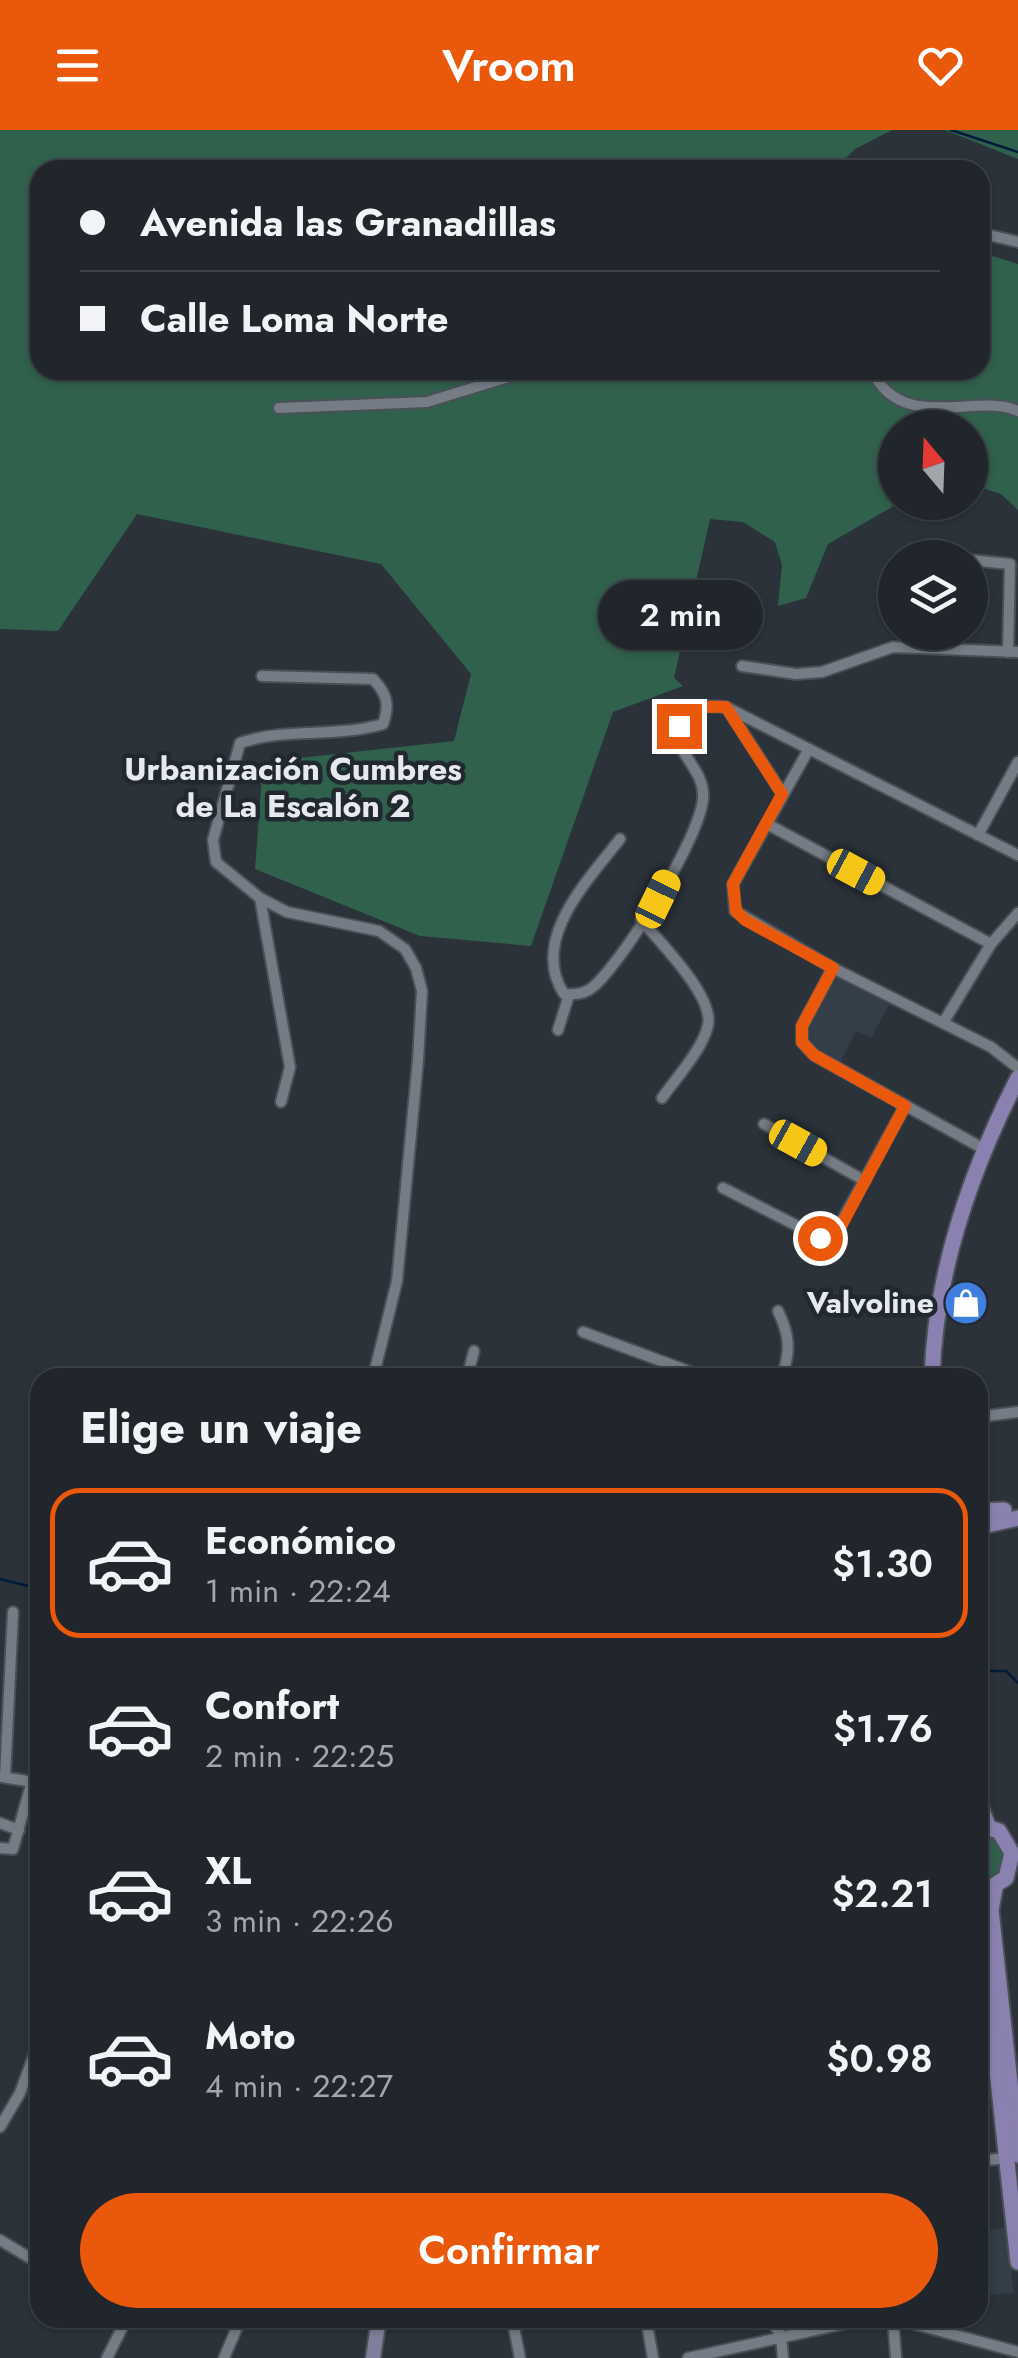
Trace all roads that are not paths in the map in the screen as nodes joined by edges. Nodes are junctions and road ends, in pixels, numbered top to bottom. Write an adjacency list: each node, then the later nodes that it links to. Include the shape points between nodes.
1 (990, 236): 2 (street)
2 (1018, 242)
3 (498, 380): 5 (street, via 427,402)
4 (880, 380): 6 (street, via 890,394 918,404)
5 (279, 408)
6 (1018, 411)
7 (988, 562): 8 (street, via 1010,564)
8 (1013, 652): 9 (street, via 893,647 822,672)
9 (742, 666)
10 (262, 676): 19 (street, via 373,679 389,709 383,724 360,731 258,736 240,744 213,840 216,862)
11 (726, 707): 12 (street); 14 (street); 21 (street, via 706,706 683,716 679,745 696,768 703,798 658,899)
12 (810, 749): 14 (street); 16 (street)
13 (1018, 762): 16 (street)
14 (782, 794): 15 (street)
15 (767, 824): 22 (street); 23 (street, via 733,884 736,911)
16 (978, 835): 18 (street)
17 (620, 839): 24 (street, via 560,924 553,967 556,982)
18 (1018, 855)
19 (260, 898): 30 (street, via 290,1067); 40 (street, via 287,912 379,931 405,948 422,991 397,1281)
20 (1018, 913): 22 (street)
21 (641, 920): 24 (street, via 591,989); 29 (street, via 708,1011 704,1034)
22 (991, 944): 25 (street)
23 (833, 968): 25 (street); 32 (street, via 802,1026 802,1042)
24 (569, 994): 26 (street)
25 (943, 1023): 27 (street)
26 (558, 1030)
27 (1018, 1068)
28 (1018, 1078): 34 (main road)
29 (662, 1098)
30 (280, 1102)
31 (1018, 1102): 45 (main road, via 992,1153 966,1232)
32 (905, 1106): 34 (street); 35 (street)
33 (764, 1124): 35 (street)
34 (984, 1148): 44 (main road, via 955,1236)
35 (865, 1180): 36 (street, via 832,1239)
36 (723, 1188)
37 (778, 1311): 43 (street, via 788,1340)
38 (583, 1332): 42 (street)
39 (474, 1350): 41 (street)
40 (375, 1368)
41 (470, 1368)
42 (680, 1368)
43 (785, 1368)
44 (934, 1368)
45 (944, 1368)
46 (1018, 1412): 47 (street)
47 (988, 1416)
48 (1018, 1509): 49 (main road)
49 (988, 1511)
50 (1018, 1518): 51 (main road)
51 (988, 1525)
52 (13, 1612): 53 (street)
53 (3, 1777): 54 (street)
54 (30, 1781)
55 (30, 1798): 57 (street)
56 (0, 1823): 57 (street)
57 (18, 1830): 59 (street, via 11,1851)
58 (988, 1830): 60 (main road)
59 (0, 1848)
60 (1014, 1850): 61 (main road)
61 (1005, 1882): 63 (main road, via 991,1910)
62 (988, 1959): 63 (main road)
63 (997, 2016): 66 (main road)
64 (30, 2066): 65 (street)
65 (0, 2127)
66 (1012, 2157): 69 (main road)
67 (0, 2240): 68 (street)
68 (30, 2258)
69 (1018, 2262)
70 (122, 2328): 81 (street)
71 (237, 2328): 82 (street)
72 (378, 2328): 83 (street)
73 (514, 2328): 84 (street)
74 (648, 2328): 85 (street)
75 (776, 2328): 79 (street)
76 (818, 2328): 79 (street)
77 (894, 2328): 88 (street)
78 (927, 2328): 80 (street)
79 (781, 2336): 86 (street); 87 (street)
80 (1018, 2352)
81 (107, 2358)
82 (224, 2358)
83 (374, 2358)
84 (520, 2358)
85 (652, 2358)
86 (688, 2358)
87 (783, 2358)
88 (896, 2358)

